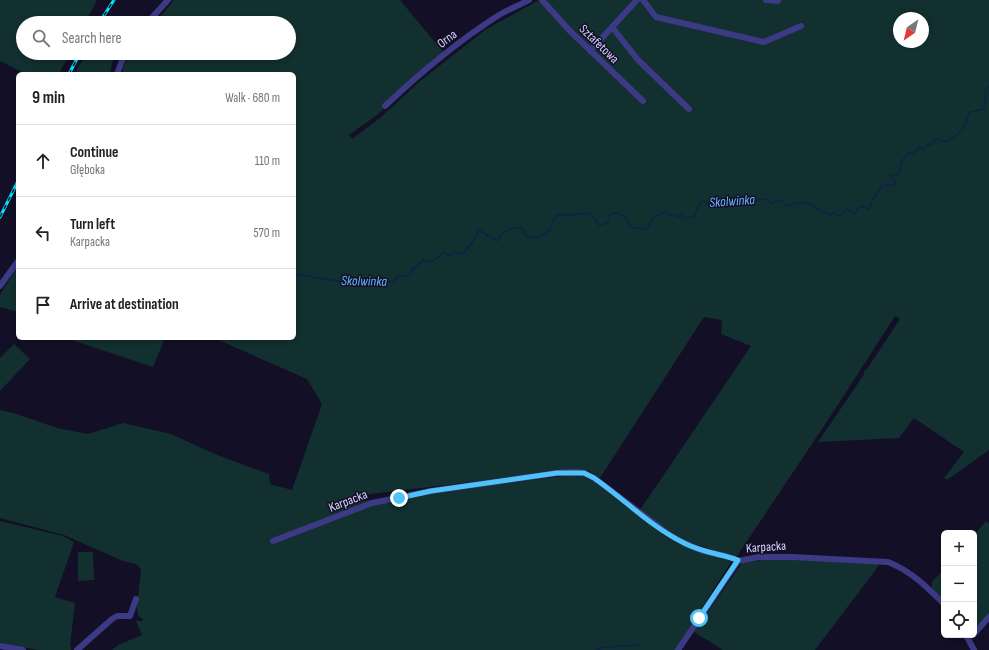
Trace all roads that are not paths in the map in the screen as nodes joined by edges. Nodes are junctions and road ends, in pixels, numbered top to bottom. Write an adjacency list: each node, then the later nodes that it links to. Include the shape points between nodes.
1 (168, 0): 8 (street)
2 (530, 0): 15 (street, Orna, via 500,14 486,24)
3 (542, 0): 11 (street, Sztafetowa)
4 (637, 0): 10 (street)
5 (643, 0): 9 (street, via 656,17 764,42)
6 (766, 0): 7 (street)
7 (778, 1)
8 (153, 16)
9 (800, 26)
10 (612, 27): 11 (street); 16 (street, via 638,60)
11 (590, 51): 14 (street, Sztafetowa)
12 (122, 60): 13 (street)
13 (118, 72)
14 (643, 101)
15 (385, 106)
16 (689, 109)
17 (16, 264): 18 (street)
18 (0, 286)
19 (273, 541): 20 (street, Karpacka, via 366,504 431,491 574,472 594,478 684,543)
20 (738, 560): 22 (street, Karpacka, via 793,557 888,562 914,576); 29 (street)
21 (136, 599): 28 (street, via 130,616 112,619)
22 (942, 602)
23 (989, 617): 24 (street)
24 (977, 629)
25 (971, 638): 30 (street)
26 (0, 646): 27 (street)
27 (23, 650)
28 (77, 650)
29 (678, 650)
30 (974, 650)

